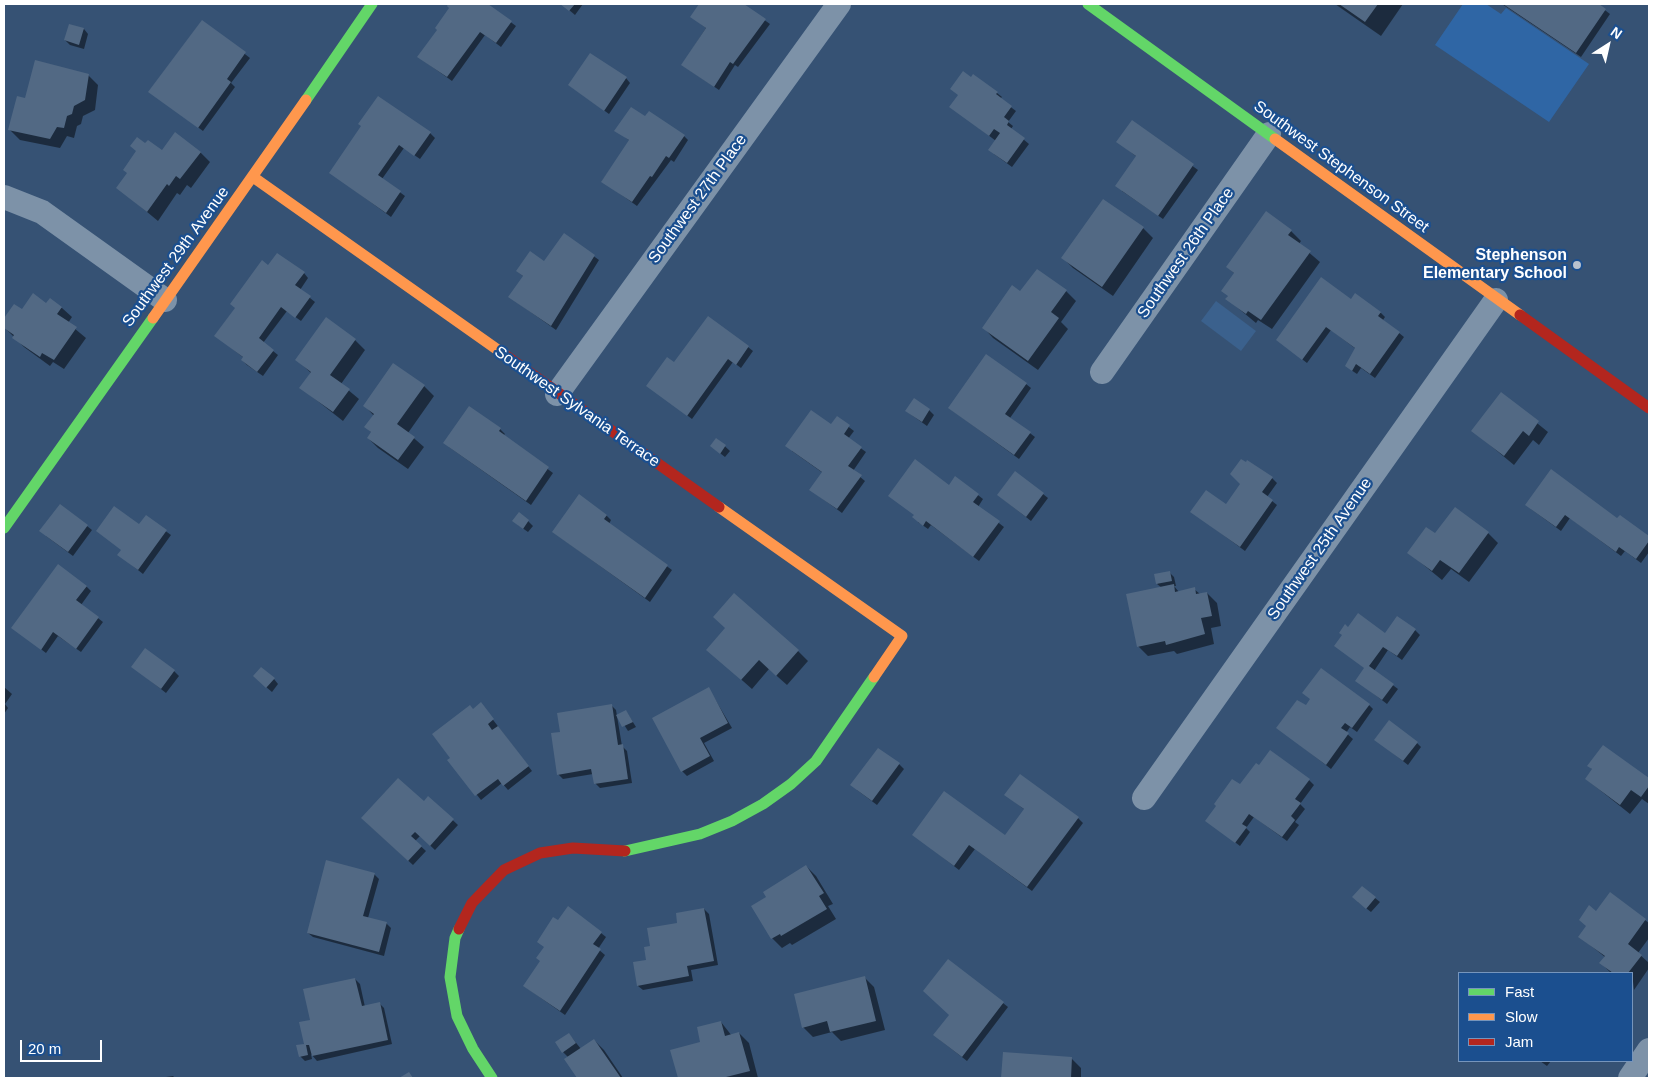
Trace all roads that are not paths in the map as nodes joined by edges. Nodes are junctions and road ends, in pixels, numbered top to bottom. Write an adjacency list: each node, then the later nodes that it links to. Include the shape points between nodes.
1 (372, 4): 5 (street, Southwest 29th Avenue)
2 (840, 4): 10 (street, Southwest 27th Place)
3 (1088, 4): 4 (street, Southwest Stephenson Street)
4 (1269, 134): 8 (street, Southwest Stephenson Street); 9 (street, Southwest 26th Place)
5 (254, 177): 7 (street, Southwest 29th Avenue); 10 (street, Southwest Sylvania Terrace)
6 (4, 197): 7 (street, via 42,212)
7 (165, 300): 12 (street, Southwest 29th Avenue)
8 (1496, 300): 11 (street, Southwest Stephenson Street); 13 (street, Southwest 25th Avenue)
9 (1102, 372)
10 (557, 394): 15 (street, Southwest Sylvania Terrace, via 902,636 816,761 763,804 700,834 667,842 619,852 573,848 540,853 504,870 472,903 455,938 450,977 456,1016)
11 (1649, 408)
12 (4, 528)
13 (1144, 798)
14 (1649, 1050): 16 (street)
15 (492, 1078)
16 (1630, 1078)

